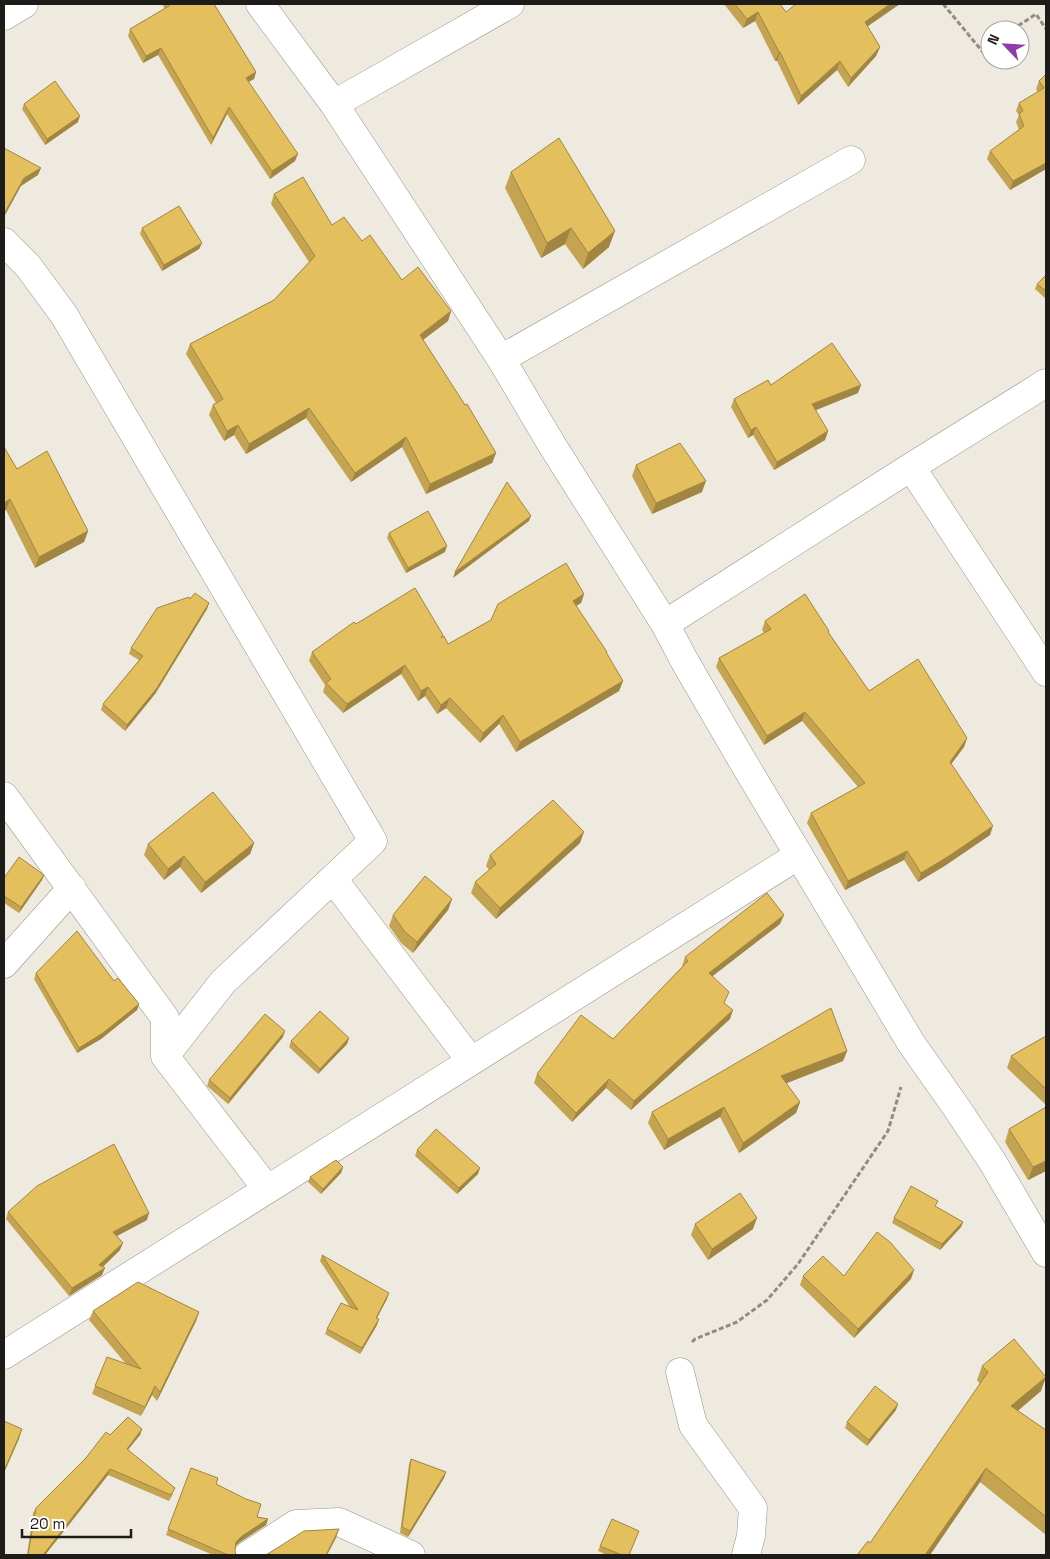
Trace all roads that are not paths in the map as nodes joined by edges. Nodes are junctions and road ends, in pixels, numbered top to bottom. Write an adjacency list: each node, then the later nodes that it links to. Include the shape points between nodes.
1 (24, 4): 4 (street)
2 (260, 4): 5 (street)
3 (510, 4): 5 (street)
4 (4, 16)
5 (334, 104): 8 (street)
6 (850, 160): 8 (street)
7 (4, 242): 15 (street, via 28,266 64,315 373,841)
8 (501, 359): 11 (street)
9 (1046, 383): 10 (street)
10 (911, 467): 11 (street); 12 (street)
11 (665, 624): 14 (street)
12 (1046, 672)
13 (4, 796): 16 (street)
14 (799, 855): 19 (street); 21 (street, via 911,1043 987,1153)
15 (334, 878): 18 (street, via 223,982); 19 (street)
16 (72, 888): 17 (street); 18 (street, via 165,1018)
17 (4, 964)
18 (165, 1056): 20 (street)
19 (471, 1060): 20 (street)
20 (267, 1189): 22 (street)
21 (1046, 1253)
22 (4, 1354)
23 (680, 1372): 26 (street, via 693,1424 753,1508)
24 (248, 1555): 25 (street, via 296,1524 339,1522)
25 (411, 1555)
26 (746, 1555)

